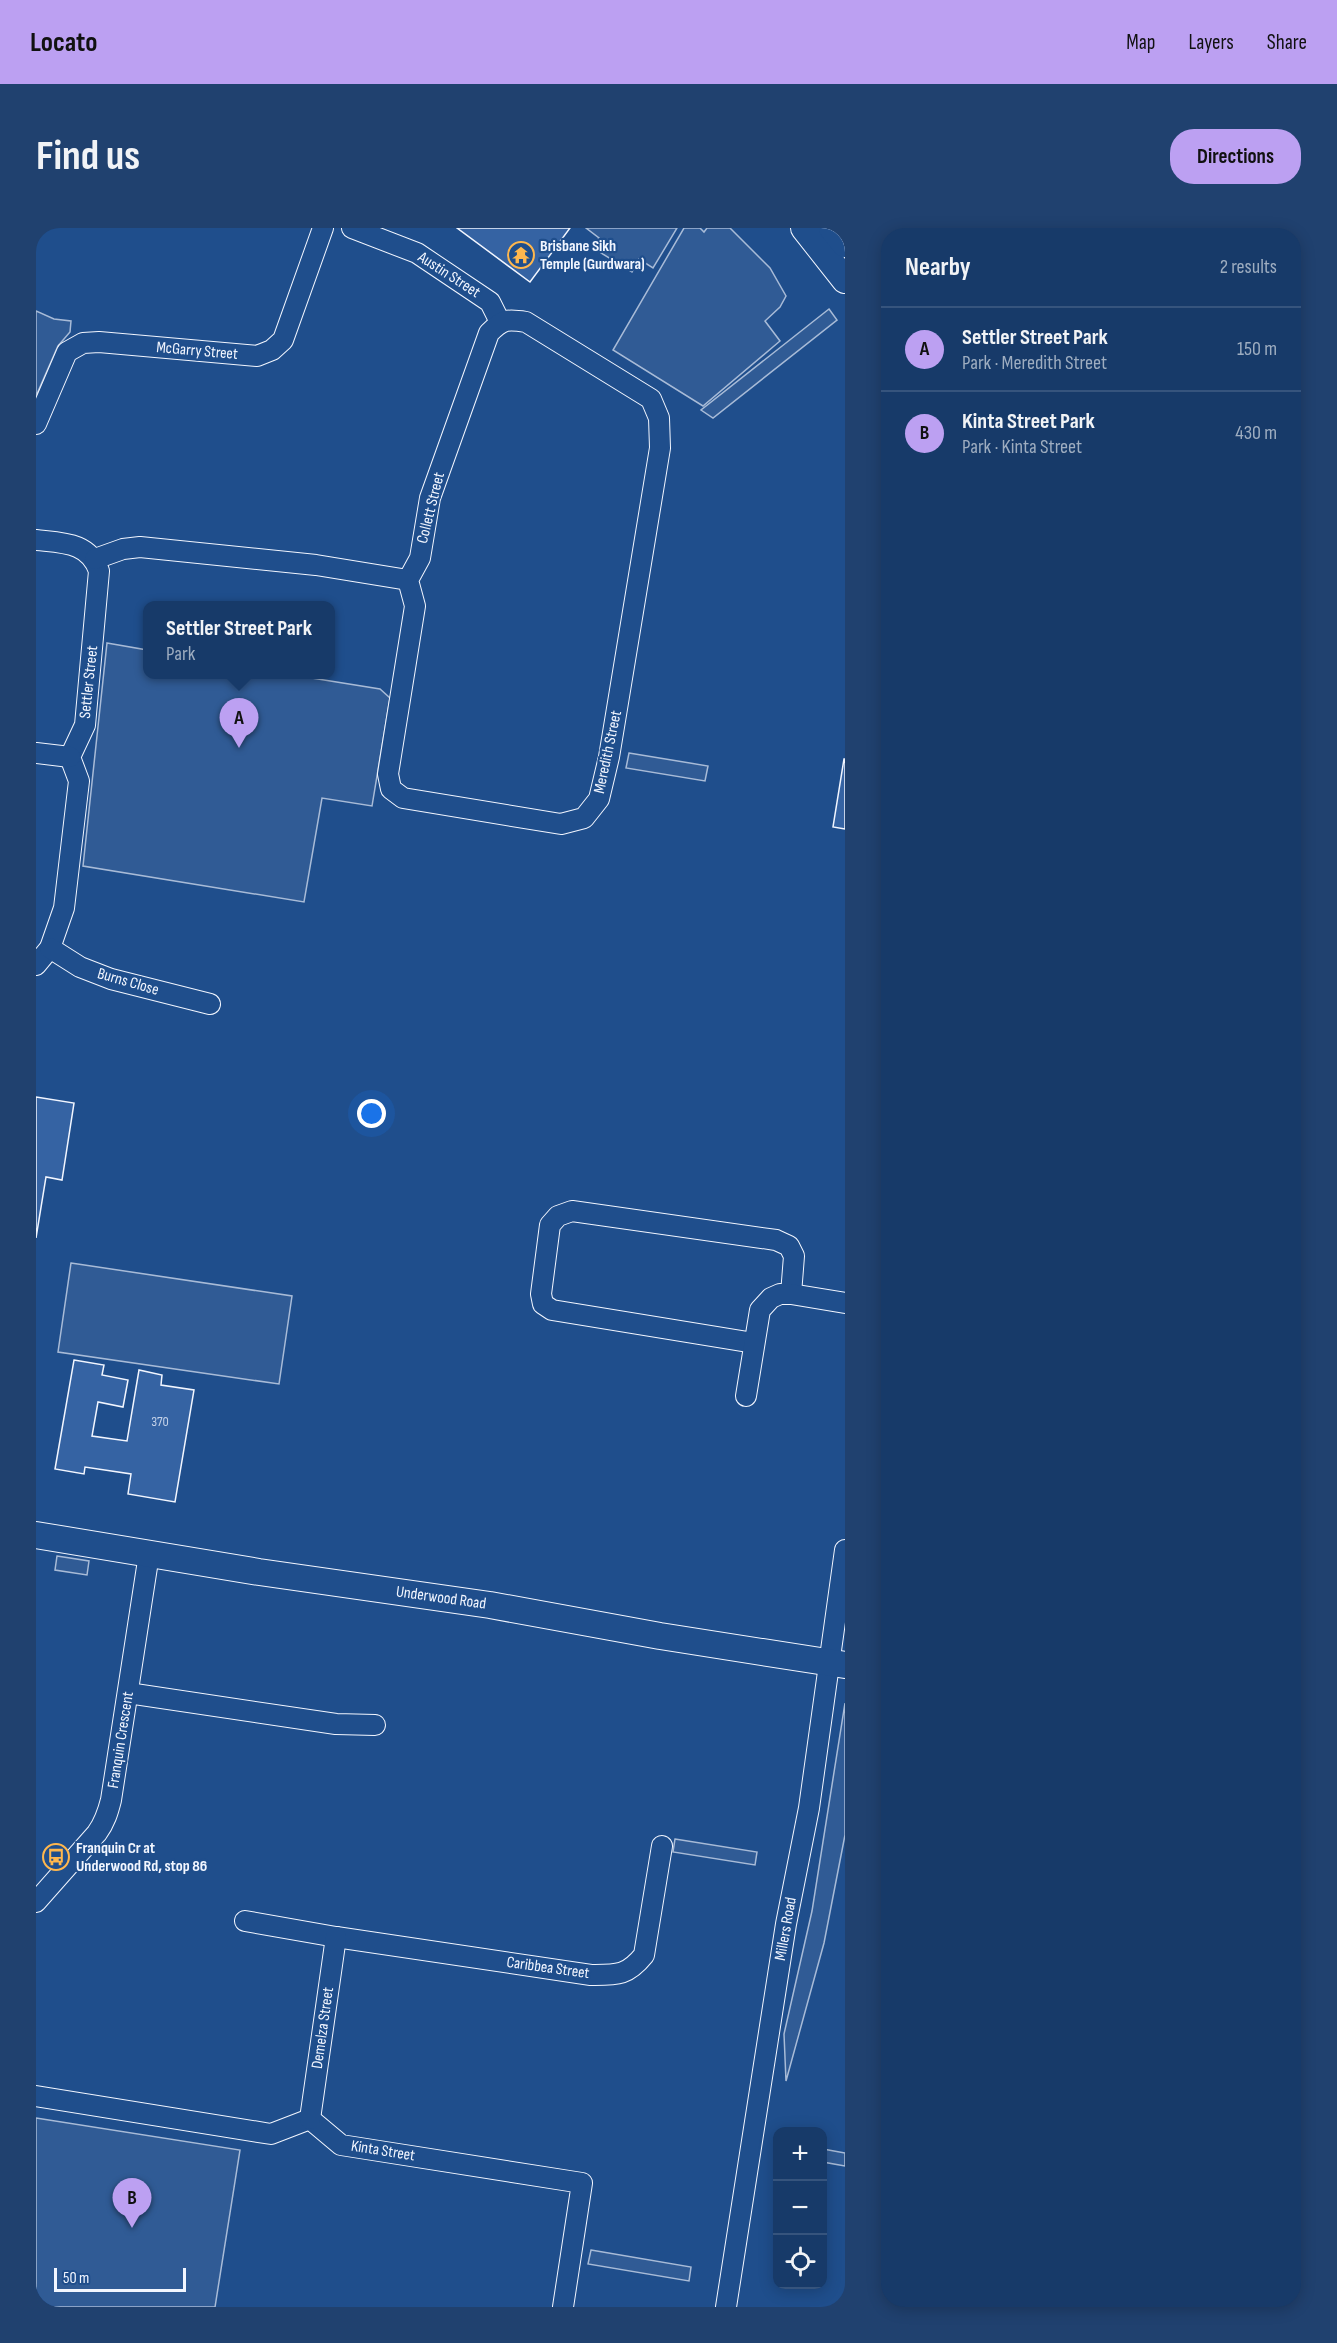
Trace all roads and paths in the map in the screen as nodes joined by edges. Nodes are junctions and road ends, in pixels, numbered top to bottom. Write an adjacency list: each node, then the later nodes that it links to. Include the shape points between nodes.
1 (323, 228): 8 (street, McGarry Street, via 283,340 272,350 257,356 99,342 83,344 67,352)
2 (352, 228): 7 (street, Austin Street, via 417,253 490,302)
3 (804, 228): 6 (main road)
4 (832, 228): 5 (main road)
5 (845, 244)
6 (845, 280)
7 (500, 322): 11 (street, Collett Street, via 489,333 444,458 430,498 420,558); 11 (street, Meredith Street, via 526,322 651,399 659,418 660,448 609,757 599,799 584,818 561,824 403,798 392,789 388,774 415,606)
8 (36, 424)
9 (36, 540): 10 (street, via 81,548)
10 (95, 559): 11 (street, via 140,547 316,565); 13 (street, Settler Street, via 99,571 85,725)
11 (408, 580)
12 (36, 753): 13 (street)
13 (70, 757): 14 (street, via 79,781 64,908)
14 (50, 948): 15 (street); 16 (street, Burns Close, via 111,980)
15 (36, 965)
16 (210, 1004)
17 (791, 1294): 18 (street); 19 (street, via 771,1298 760,1310); 19 (street, via 794,1256 789,1246 776,1240 572,1211 558,1216 550,1225 541,1294 543,1304 552,1310)
18 (845, 1304)
19 (754, 1343): 20 (street)
20 (746, 1396)
21 (36, 1535): 23 (main road, Underwood Road)
22 (845, 1550): 24 (street, Millers Road)
23 (149, 1554): 24 (main road, Underwood Road, via 490,1605); 25 (street, Franquin Crescent)
24 (837, 1664): 34 (street, Millers Road, via 786,1924)
25 (128, 1693): 26 (street, via 336,1724); 28 (street, Franquin Crescent, via 104,1824)
26 (375, 1725)
27 (662, 1846): 30 (street, Caribbea Street, via 644,1955 633,1967 617,1975 591,1975)
28 (36, 1902)
29 (245, 1921): 30 (street, Caribbea Street)
30 (336, 1937): 32 (street, Demelza Street)
31 (36, 2096): 32 (street, via 271,2134)
32 (310, 2119): 33 (street, Kinta Street, via 341,2145 582,2183)
33 (563, 2307)
34 (726, 2307)

